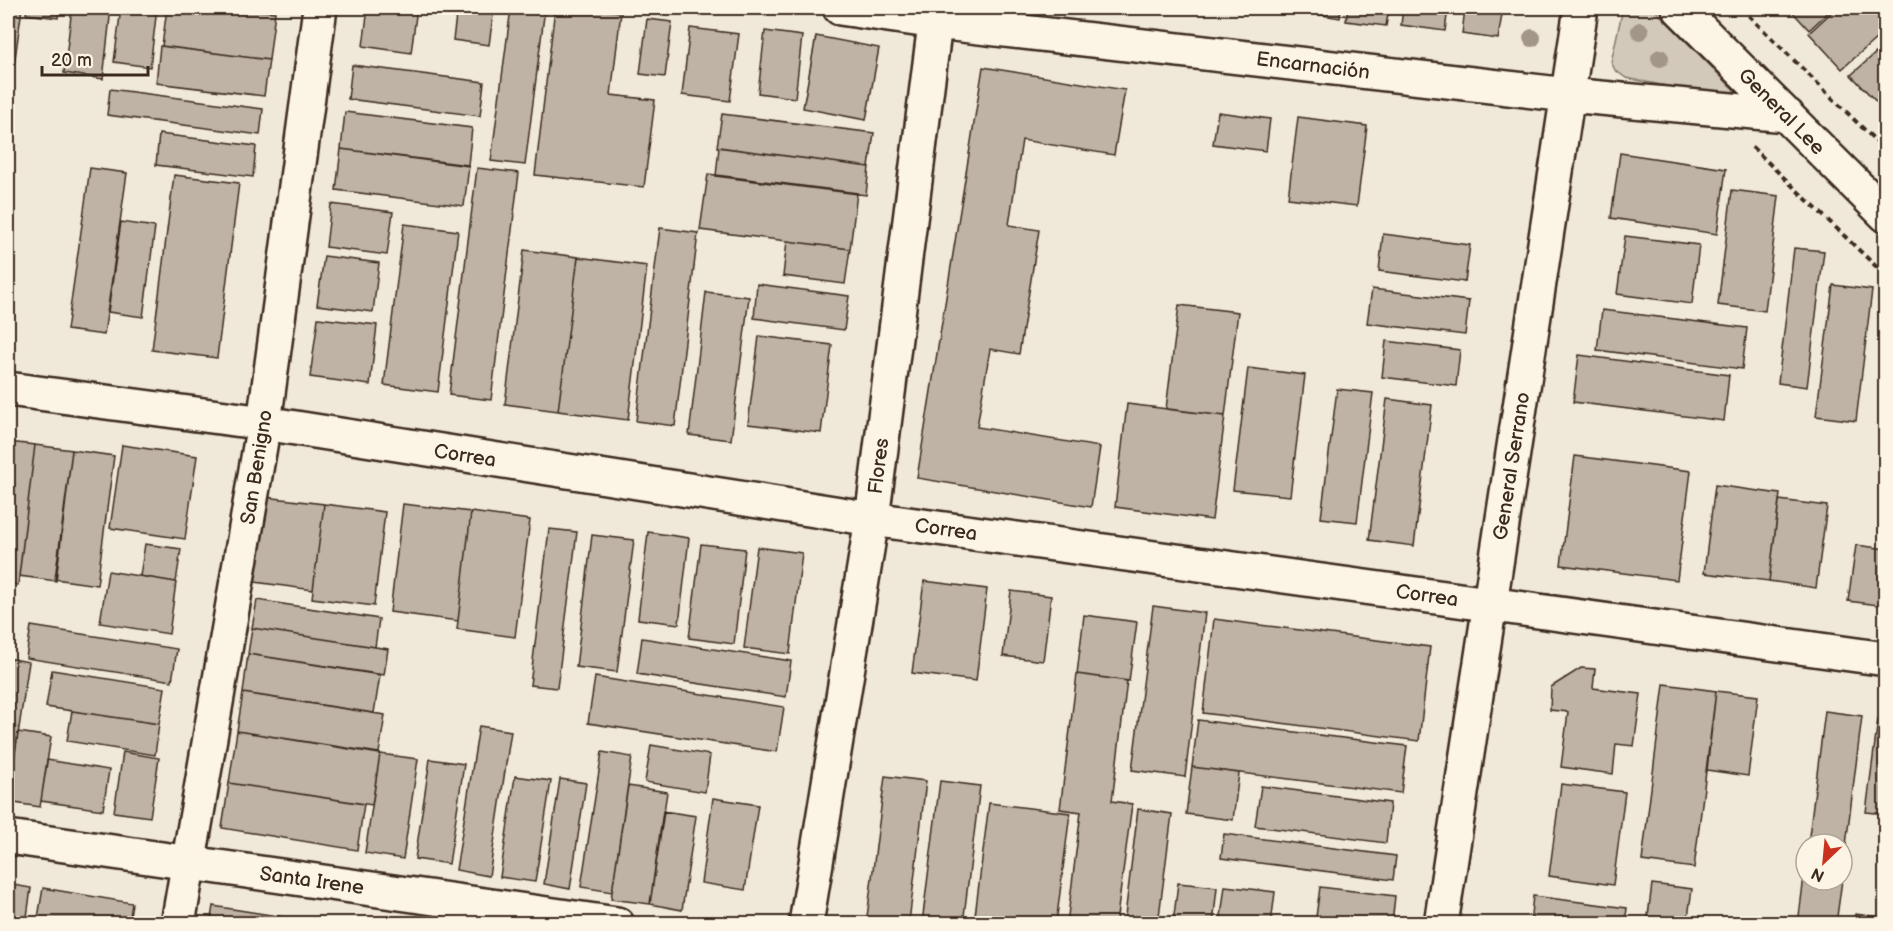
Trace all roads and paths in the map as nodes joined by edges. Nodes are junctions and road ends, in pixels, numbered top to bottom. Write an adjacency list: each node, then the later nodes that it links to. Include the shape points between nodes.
1 (320, 8): 14 (street, San Benigno)
2 (840, 8): 6 (street, Encarnación)
3 (1581, 8): 7 (street, General Serrano)
4 (1679, 8): 9 (street, General Lee)
5 (1741, 8): 10 (path)
6 (937, 15): 7 (street, Encarnación); 15 (street, Flores)
7 (1568, 95): 8 (street, Encarnación); 16 (street, General Serrano)
8 (1715, 110): 9 (street, Encarnación); 12 (path)
9 (1786, 115): 11 (street, General Lee)
10 (1886, 151)
11 (1886, 215)
12 (1886, 276)
13 (8, 389): 14 (street, Correa)
14 (264, 423): 15 (street, Correa); 19 (street, San Benigno)
15 (872, 519): 16 (street, Correa); 22 (street, Flores)
16 (1490, 604): 17 (street, Correa); 23 (street, General Serrano)
17 (1886, 659)
18 (8, 837): 19 (street, Santa Irene)
19 (189, 863): 20 (street, San Benigno); 21 (street, Santa Irene)
20 (178, 924)
21 (617, 924)
22 (806, 924)
23 (1441, 924)

